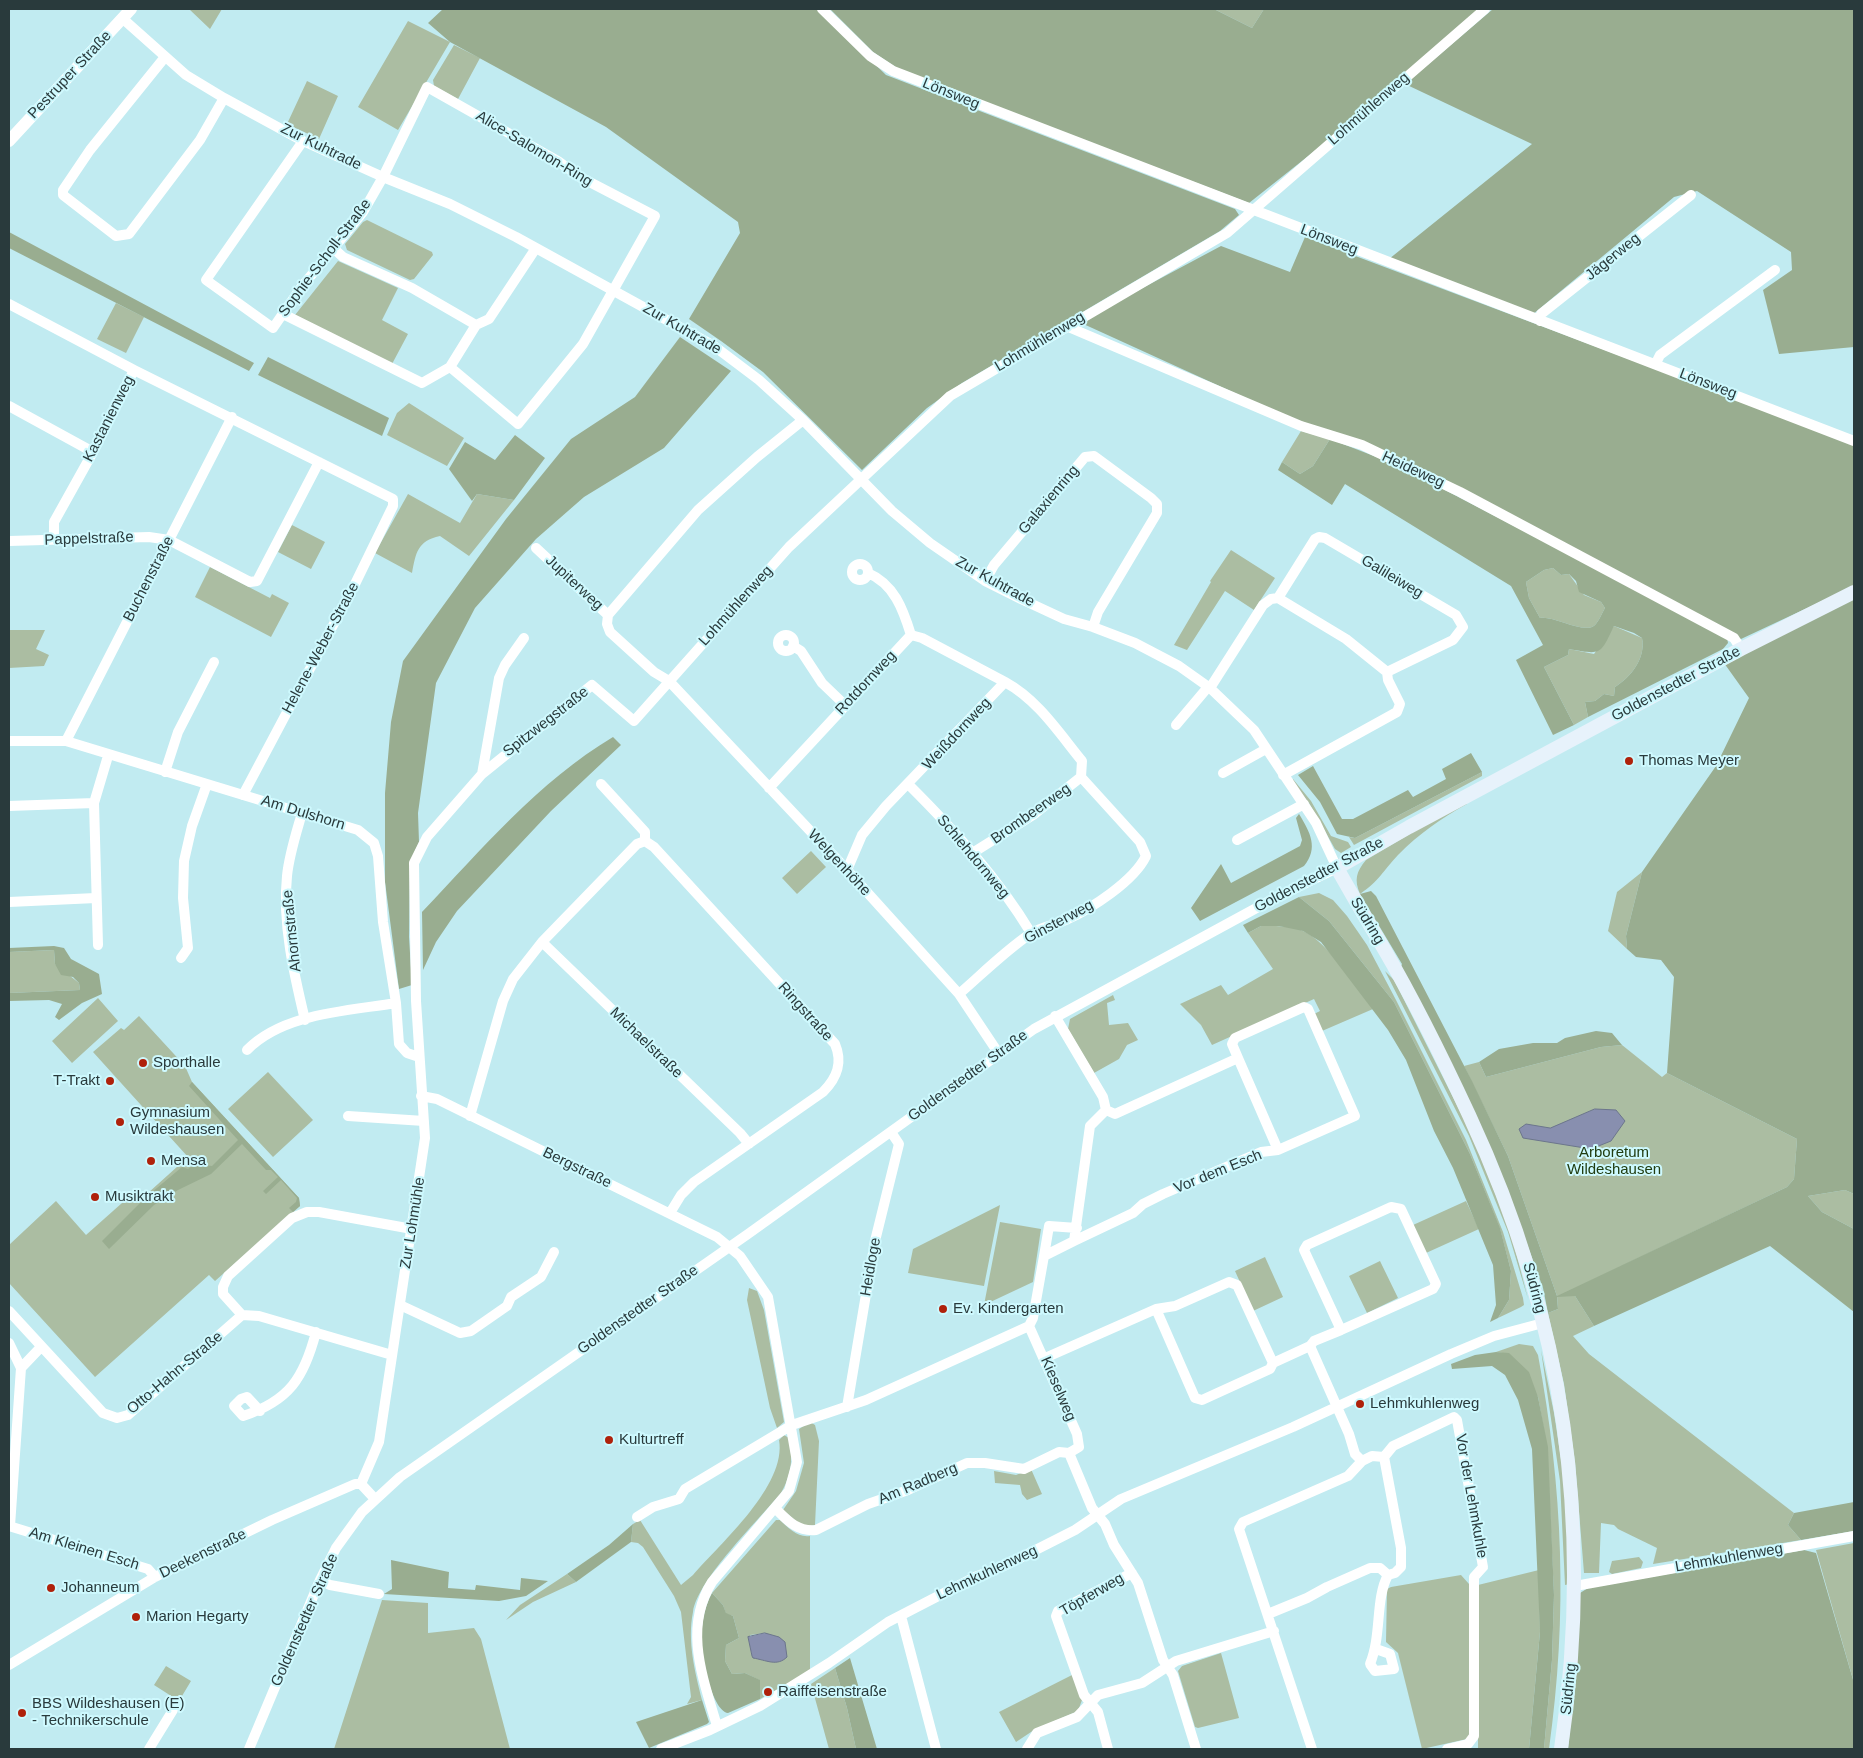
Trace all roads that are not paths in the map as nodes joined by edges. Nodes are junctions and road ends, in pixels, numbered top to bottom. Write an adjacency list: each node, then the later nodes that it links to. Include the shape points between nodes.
1 (822, 9): 10 (street, Lönsweg, via 870,56 893,71)
2 (1486, 9): 10 (street, Lohmühlenweg)
3 (126, 14): 4 (street, Zur Kuhtrade); 7 (street, Pestruper Straße)
4 (165, 56): 5 (street, Zur Kuhtrade); 5 (street, via 90,150 63,190 64,195 116,236 129,234 200,140)
5 (224, 98): 6 (street, Zur Kuhtrade)
6 (303, 140): 8 (street, Zur Kuhtrade); 16 (street, Sophie-Scholl-Straße, via 300,149 206,280 273,328)
7 (9, 141)
8 (383, 177): 11 (street, Sophie-Scholl-Straße, via 363,212); 12 (street, Zur Kuhtrade, via 450,204); 14 (street, Alice-Salomon-Ring, via 428,87 558,161 580,178 655,216)
9 (1691, 195): 17 (street, Jägerweg, via 1541,314)
10 (1251, 210): 17 (street, Lönsweg); 19 (street, Lohmühlenweg, via 1227,233)
11 (333, 248): 16 (street, Sophie-Scholl-Straße); 18 (street, via 344,257 412,288)
12 (536, 248): 14 (street, Zur Kuhtrade); 18 (street, via 489,319)
13 (1775, 270): 20 (street, via 1660,356)
14 (614, 290): 21 (street, via 583,344 518,424); 25 (street, Zur Kuhtrade, via 735,360)
15 (9, 304): 22 (street)
16 (283, 314): 21 (street, via 422,383)
17 (1540, 321): 20 (street, Lönsweg)
18 (476, 325): 21 (street)
19 (1066, 326): 29 (street, Lohmühlenweg, via 950,396); 44 (street, Heideweg, via 1301,426 1362,445 1451,488 1734,638)
20 (1656, 363): 26 (street, Lönsweg)
21 (450, 367)
22 (134, 370): 24 (street, Kastanienweg); 27 (street, Kastanienweg)
23 (9, 406): 27 (street)
24 (232, 418): 28 (street, Kastanienweg); 32 (street, Buchenstraße)
25 (803, 420): 29 (street, Zur Kuhtrade); 39 (street, via 698,510)
26 (1854, 441)
27 (93, 452): 31 (street, Kastanienweg, via 54,522)
28 (319, 462): 30 (street, Kastanienweg); 32 (street, via 257,581 250,582)
29 (863, 480): 36 (street, Zur Kuhtrade, via 892,511 930,543); 47 (street, Lohmühlenweg, via 789,547)
30 (393, 499): 66 (street, Helene-Weber-Straße, via 393,506 355,584)
31 (54, 540): 32 (street, Pappelstraße, via 149,537); 33 (street, Pappelstraße)
32 (169, 540): 53 (street, Buchenstraße)
33 (9, 541)
34 (536, 548): 39 (street, Jupiterweg)
35 (868, 573): 41 (street, via 877,576 902,605)
36 (986, 581): 40 (street, Zur Kuhtrade, via 1064,619); 40 (street, Galaxienring, via 994,565 1085,457 1094,456 1157,504 1157,514 1098,612)
37 (1854, 592): 44 (main road, Goldenstedter Straße)
38 (1278, 598): 46 (street, via 1346,639); 46 (street, Galileiweg, via 1319,537 1456,615 1463,627 1452,640); 49 (street, via 1263,605)
39 (608, 615): 47 (street, Jupiterweg, via 610,632 654,672)
40 (1094, 626): 49 (street, Zur Kuhtrade, via 1179,666)
41 (911, 634): 48 (street, Weißdornweg); 50 (street, Rotdornweg)
42 (524, 638): 59 (street, Spitzwegstraße, via 504,665 499,678)
43 (793, 646): 50 (street, via 801,651 822,683)
44 (1740, 649): 74 (main road, Goldenstedter Straße)
45 (214, 662): 57 (street, via 178,732)
46 (1387, 672): 60 (street, via 1400,704 1397,712)
47 (669, 681): 51 (street, Lohmühlenweg); 65 (street, Welgenhöhe)
48 (1006, 682): 61 (street, Brombeerweg, via 1021,691 1048,718 1082,760); 64 (street, Weißdornweg)
49 (1209, 688): 52 (street); 55 (street, Zur Kuhtrade, via 1249,725)
50 (846, 706): 65 (street, Rotdornweg)
51 (634, 721): 59 (street, Spitzwegstraße, via 592,685)
52 (1176, 725)
53 (66, 741): 54 (street, Am Dulshorn); 56 (street, Am Dulshorn)
54 (9, 742)
55 (1266, 749): 58 (street); 60 (street, Zur Kuhtrade)
56 (108, 756): 57 (street, Am Dulshorn); 67 (street)
57 (165, 772): 62 (street, Am Dulshorn)
58 (1224, 773)
59 (482, 774): 81 (street, Spitzwegstraße, via 427,837 414,863)
60 (1283, 776): 68 (street, Zur Kuhtrade)
61 (1081, 777): 73 (street, Brombeerweg, via 1033,816); 78 (street, Ginsterweg, via 1140,842 1146,856 1141,866 1111,893 1067,920)
62 (206, 784): 66 (street, Am Dulshorn); 82 (street, via 184,861 183,898 188,948)
63 (601, 784): 72 (street, Ringstraße, via 645,832)
64 (909, 785): 73 (street, Schlehdornweg); 75 (street, Weißdornweg, via 862,835)
65 (769, 788): 75 (street, Welgenhöhe)
66 (243, 795): 70 (street, Am Dulshorn)
67 (94, 803): 69 (street); 76 (street)
68 (1304, 804): 71 (street); 74 (street, Zur Kuhtrade)
69 (9, 806)
70 (302, 813): 84 (street, Am Dulshorn, via 358,830 374,844 378,856 382,922); 86 (street, Ahornstraße, via 287,878 286,912)
71 (1237, 840)
72 (645, 841): 79 (street, via 637,844); 97 (street, Ringstraße, via 835,1044 839,1054 837,1073 831,1084)
73 (974, 852): 78 (street, Schlehdornweg)
74 (1337, 868): 85 (street, Goldenstedter Straße, via 1272,899); 110 (main road, Südring, via 1385,950 1469,1114 1517,1229)
75 (847, 870): 83 (street, Welgenhöhe)
76 (96, 898): 77 (street); 80 (street)
77 (9, 902)
78 (1031, 933): 83 (street, Ginsterweg)
79 (542, 942): 94 (street, via 513,979 503,1001); 97 (street, Michaelstraße)
80 (98, 945)
81 (415, 956): 89 (street, Zur Lohmühle)
82 (181, 958)
83 (959, 994): 88 (street, Welgenhöhe)
84 (396, 1003): 86 (street); 89 (street, Am Dulshorn, via 400,1044 407,1053)
85 (1055, 1016): 88 (street, Goldenstedter Straße); 92 (street, via 1103,1097)
86 (305, 1020): 87 (street, via 265,1035)
87 (247, 1050)
88 (998, 1054): 96 (street, Goldenstedter Straße)
89 (419, 1057): 91 (street, Zur Lohmühle)
90 (1238, 1058): 92 (street, via 1115,1114); 98 (street, Vor dem Esch); 98 (street, via 1232,1044 1235,1038 1304,1007 1308,1009 1355,1116)
91 (421, 1096): 94 (street, Bergstraße, via 437,1099); 95 (street, Zur Lohmühle)
92 (1106, 1110): 100 (street, via 1090,1126)
93 (348, 1116): 95 (street)
94 (470, 1116): 99 (street, Bergstraße)
95 (424, 1121): 101 (street, Zur Lohmühle, via 425,1138)
96 (891, 1132): 103 (street, Goldenstedter Straße); 121 (street, Heidloge, via 899,1144 875,1241)
97 (749, 1144): 99 (street, Ringstraße, via 694,1182)
98 (1278, 1150): 102 (street, Vor dem Esch, via 1261,1152 1163,1194 1133,1213)
99 (670, 1213): 103 (street, Bergstraße)
100 (1077, 1228): 102 (street); 105 (street, via 1049,1226)
101 (412, 1229): 106 (street, Zur Lohmühle); 109 (street, via 319,1212 307,1212 292,1218 228,1276 223,1286 226,1297)
102 (1074, 1241): 105 (street)
103 (730, 1247): 124 (street, via 740,1256 768,1297); 130 (street, Goldenstedter Straße, via 408,1471)
104 (554, 1252): 106 (street, via 541,1277 471,1331 460,1333)
105 (1044, 1256): 111 (street)
106 (400, 1305): 117 (street, Zur Lohmühle)
107 (1156, 1309): 118 (street); 119 (street, via 1175,1306 1229,1282 1237,1285); 119 (street, via 1195,1398 1202,1400 1270,1369)
108 (10, 1315): 116 (street, Otto-Hahn-Straße)
109 (242, 1315): 113 (street, via 259,1316); 116 (street, Otto-Hahn-Straße, via 128,1415 117,1418 103,1413)
110 (1543, 1323): 122 (street, Lehmkuhlenweg, via 1494,1336); 140 (main road, Südring, via 1558,1386 1568,1450)
111 (1029, 1326): 118 (street, Kieselweg); 121 (street)
112 (1341, 1330): 112 (street, via 1304,1250 1307,1245 1391,1207 1401,1209 1436,1284 1433,1289); 115 (street, via 1314,1341)
113 (316, 1332): 117 (street); 123 (street, via 304,1371 291,1388)
114 (9, 1343): 120 (street)
115 (1310, 1346): 119 (street); 122 (street)
116 (41, 1347): 120 (street)
117 (392, 1355): 129 (street, Zur Lohmühle, via 379,1442)
118 (1045, 1358): 126 (street, Kieselweg, via 1077,1434 1080,1447)
119 (1273, 1363)
120 (21, 1368): 125 (street)
121 (847, 1407): 124 (street)
122 (1337, 1408): 128 (street, via 1355,1454); 132 (street, Lehmkuhlenweg, via 1121,1499)
123 (260, 1411)
124 (792, 1425): 131 (street, via 797,1462 795,1475 789,1491); 133 (street, via 685,1489 679,1499 653,1507)
125 (12, 1434): 134 (street)
126 (1069, 1453): 131 (street, Am Radberg, via 1059,1452 1024,1469 967,1463 868,1504 816,1530 796,1528); 132 (street, via 1083,1492)
127 (1384, 1458): 128 (street, via 1372,1456); 137 (street, via 1401,1548 1401,1567); 159 (street, Vor der Lehmkuhle, via 1393,1446 1454,1417 1457,1420 1483,1567 1474,1577 1474,1736 1468,1744)
128 (1362, 1461): 142 (street, via 1348,1476 1243,1522 1239,1528)
129 (361, 1484): 130 (street); 138 (street, Deekenstraße, via 354,1484 272,1520)
130 (376, 1499): 139 (street, Goldenstedter Straße, via 342,1537)
131 (775, 1508): 150 (street, via 702,1598 697,1641 701,1669)
132 (1097, 1515): 136 (street, Töpferweg); 143 (street, Lehmkuhlenweg, via 1034,1552 976,1576)
133 (637, 1517)
134 (9, 1526): 138 (street, Am Kleinen Esch, via 148,1569)
135 (1854, 1536): 140 (street, Lehmkuhlenweg)
136 (1132, 1572): 147 (street, Töpferweg, via 1162,1660); 148 (street, Töpferweg, via 1058,1611 1056,1616 1084,1695)
137 (1388, 1575): 142 (street, via 1380,1568 1370,1568); 145 (street, via 1381,1587)
138 (155, 1577): 146 (street, Deekenstraße)
139 (320, 1580): 141 (street, via 330,1585); 152 (street, Goldenstedter Straße)
140 (1575, 1586): 160 (main road, Südring, via 1573,1654)
141 (379, 1594)
142 (1268, 1614): 144 (street)
143 (901, 1616): 150 (street, Lehmkuhlenweg, via 768,1702); 154 (street)
144 (1274, 1631): 147 (street, via 1176,1661); 158 (street)
145 (1376, 1649)
146 (9, 1666)
147 (1168, 1667): 148 (street, via 1142,1683 1098,1695); 157 (street, Töpferweg)
148 (1090, 1702): 155 (street, via 1077,1717 1037,1732); 156 (street, via 1098,1712)
149 (173, 1710): 151 (street)
150 (717, 1726): 153 (street, Lehmkuhlenweg)
151 (149, 1749)
152 (249, 1749)
153 (661, 1749)
154 (936, 1749)
155 (1027, 1749)
156 (1108, 1749)
157 (1196, 1749)
158 (1312, 1749)
159 (1447, 1749)
160 (1561, 1749)

